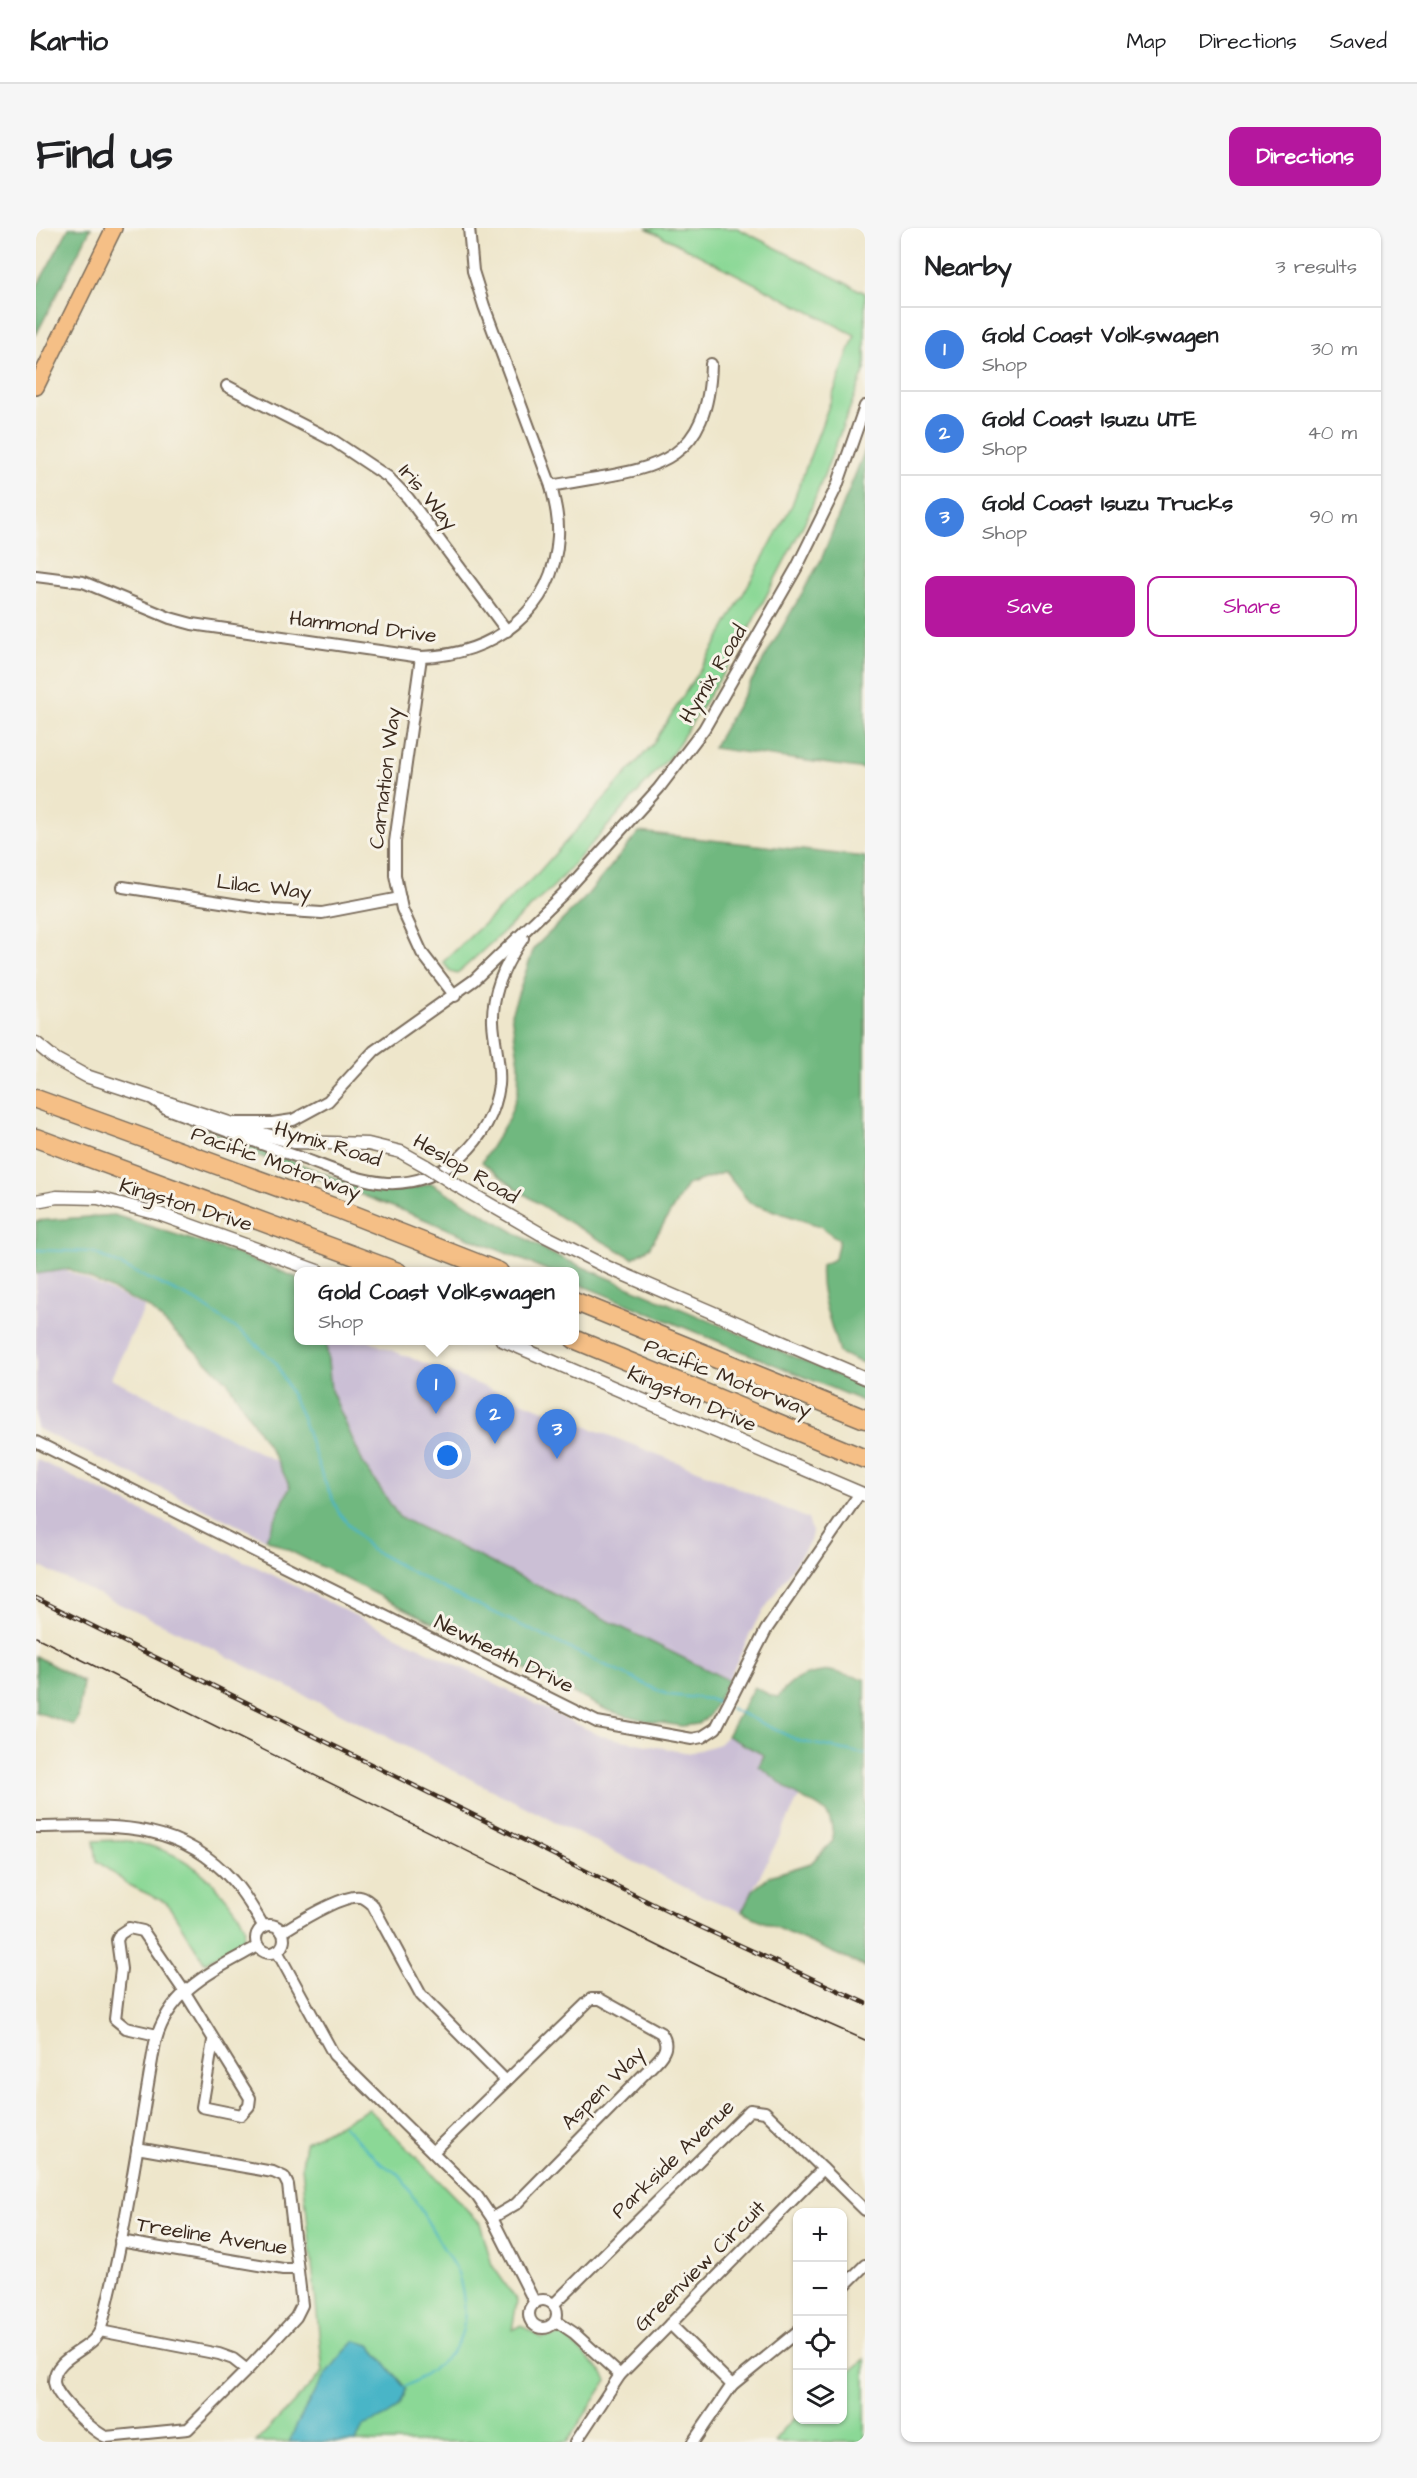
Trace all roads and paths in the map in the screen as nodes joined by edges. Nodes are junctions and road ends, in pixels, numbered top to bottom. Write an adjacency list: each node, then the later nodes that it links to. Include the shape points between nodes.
1 (114, 228): 4 (main road)
2 (469, 228): 7 (street, Hammond Drive, via 474,271 484,306)
3 (711, 364): 7 (street, via 710,395 699,429 681,451 650,466)
4 (36, 387)
5 (226, 387): 9 (street, Iris Way, via 334,441 388,477)
6 (865, 406): 13 (street, Hymix Road, via 819,526 704,729 659,788)
7 (551, 486): 9 (street, Hammond Drive, via 558,536 554,565 536,602)
8 (36, 576): 10 (street, Hammond Drive, via 83,582 192,624)
9 (507, 631): 10 (street, Hammond Drive, via 478,648 455,655)
10 (421, 657): 12 (street, Carnation Way, via 395,842 394,875)
11 (123, 886): 12 (street, Lilac Way, via 273,910 322,913)
12 (400, 897): 14 (street, Carnation Way, via 422,953)
13 (534, 923): 14 (street, Hymix Road); 16 (street, Hymix Road, via 510,956 495,997 500,1071 494,1109 475,1143 447,1167 414,1180 371,1181 167,1109)
14 (455, 996): 18 (street, Hymix Road, via 374,1051 339,1091 313,1112 273,1123)
15 (36, 1043): 16 (street, Heslop Road, via 86,1076)
16 (148, 1096): 18 (street, Heslop Road)
17 (36, 1100): 23 (highway, Pacific Motorway)
18 (235, 1123): 27 (street, Heslop Road, bridge, via 294,1142 347,1142 400,1152 541,1234 609,1268)
19 (36, 1137): 22 (highway)
20 (36, 1201): 21 (street, Kingston Drive, via 98,1198 159,1214)
21 (306, 1267)
22 (385, 1267)
23 (486, 1267)
24 (579, 1303): 28 (highway, Pacific Motorway)
25 (579, 1341): 30 (highway, Pacific Motorway)
26 (511, 1345): 31 (street, Kingston Drive)
27 (865, 1378)
28 (865, 1419)
29 (36, 1442): 31 (street, Newheath Drive, via 597,1722 692,1739 710,1734 723,1719 766,1630)
30 (865, 1459)
31 (863, 1494)
32 (36, 1827): 33 (street, via 129,1827 184,1843 206,1856 233,1881)
33 (264, 1927): 34 (street, via 272,1925); 35 (street, via 256,1937)
34 (282, 1932): 36 (street, via 283,1945); 40 (street, via 342,1900 359,1896 365,1899 372,1904 422,1995)
35 (258, 1946): 36 (street, via 268,1953); 37 (street, via 209,1972)
36 (277, 1951): 42 (street, via 334,2055)
37 (184, 1991): 38 (street, via 166,2013); 38 (street, via 144,1931 129,1928 120,1934 117,1940 121,1969 115,2019 126,2028); 39 (street)
38 (157, 2035): 41 (street)
39 (213, 2040): 39 (street, via 250,2098 241,2115 202,2107)
40 (506, 2081): 42 (street, Aspen Way); 45 (street, Aspen Way, via 591,1999 600,1999 657,2030 666,2043 662,2055 516,2204)
41 (137, 2148): 46 (street); 48 (street, via 284,2177)
42 (433, 2152): 45 (street, via 477,2196)
43 (823, 2169): 44 (street); 51 (street, Parkside Avenue, via 765,2112 750,2110); 53 (street, Greenview Circuit)
44 (865, 2210)
45 (492, 2218): 50 (street)
46 (120, 2241): 48 (street, Treeline Avenue); 54 (street)
47 (865, 2265): 49 (street)
48 (297, 2269): 56 (street, via 302,2305 296,2317)
49 (847, 2284)
50 (535, 2303): 51 (street, via 544,2300); 52 (street, via 529,2315 536,2326 545,2328)
51 (554, 2304): 52 (street, via 558,2312)
52 (556, 2321): 57 (street)
53 (670, 2324): 57 (street, Greenview Circuit); 58 (street)
54 (100, 2331): 56 (street, via 219,2354); 56 (street, via 58,2368 54,2381 63,2399 106,2437 188,2429)
55 (793, 2335): 58 (street)
56 (247, 2370)
57 (620, 2375): 59 (street, Greenview Circuit)
58 (732, 2385): 60 (street)
59 (576, 2442)
60 (693, 2442)

